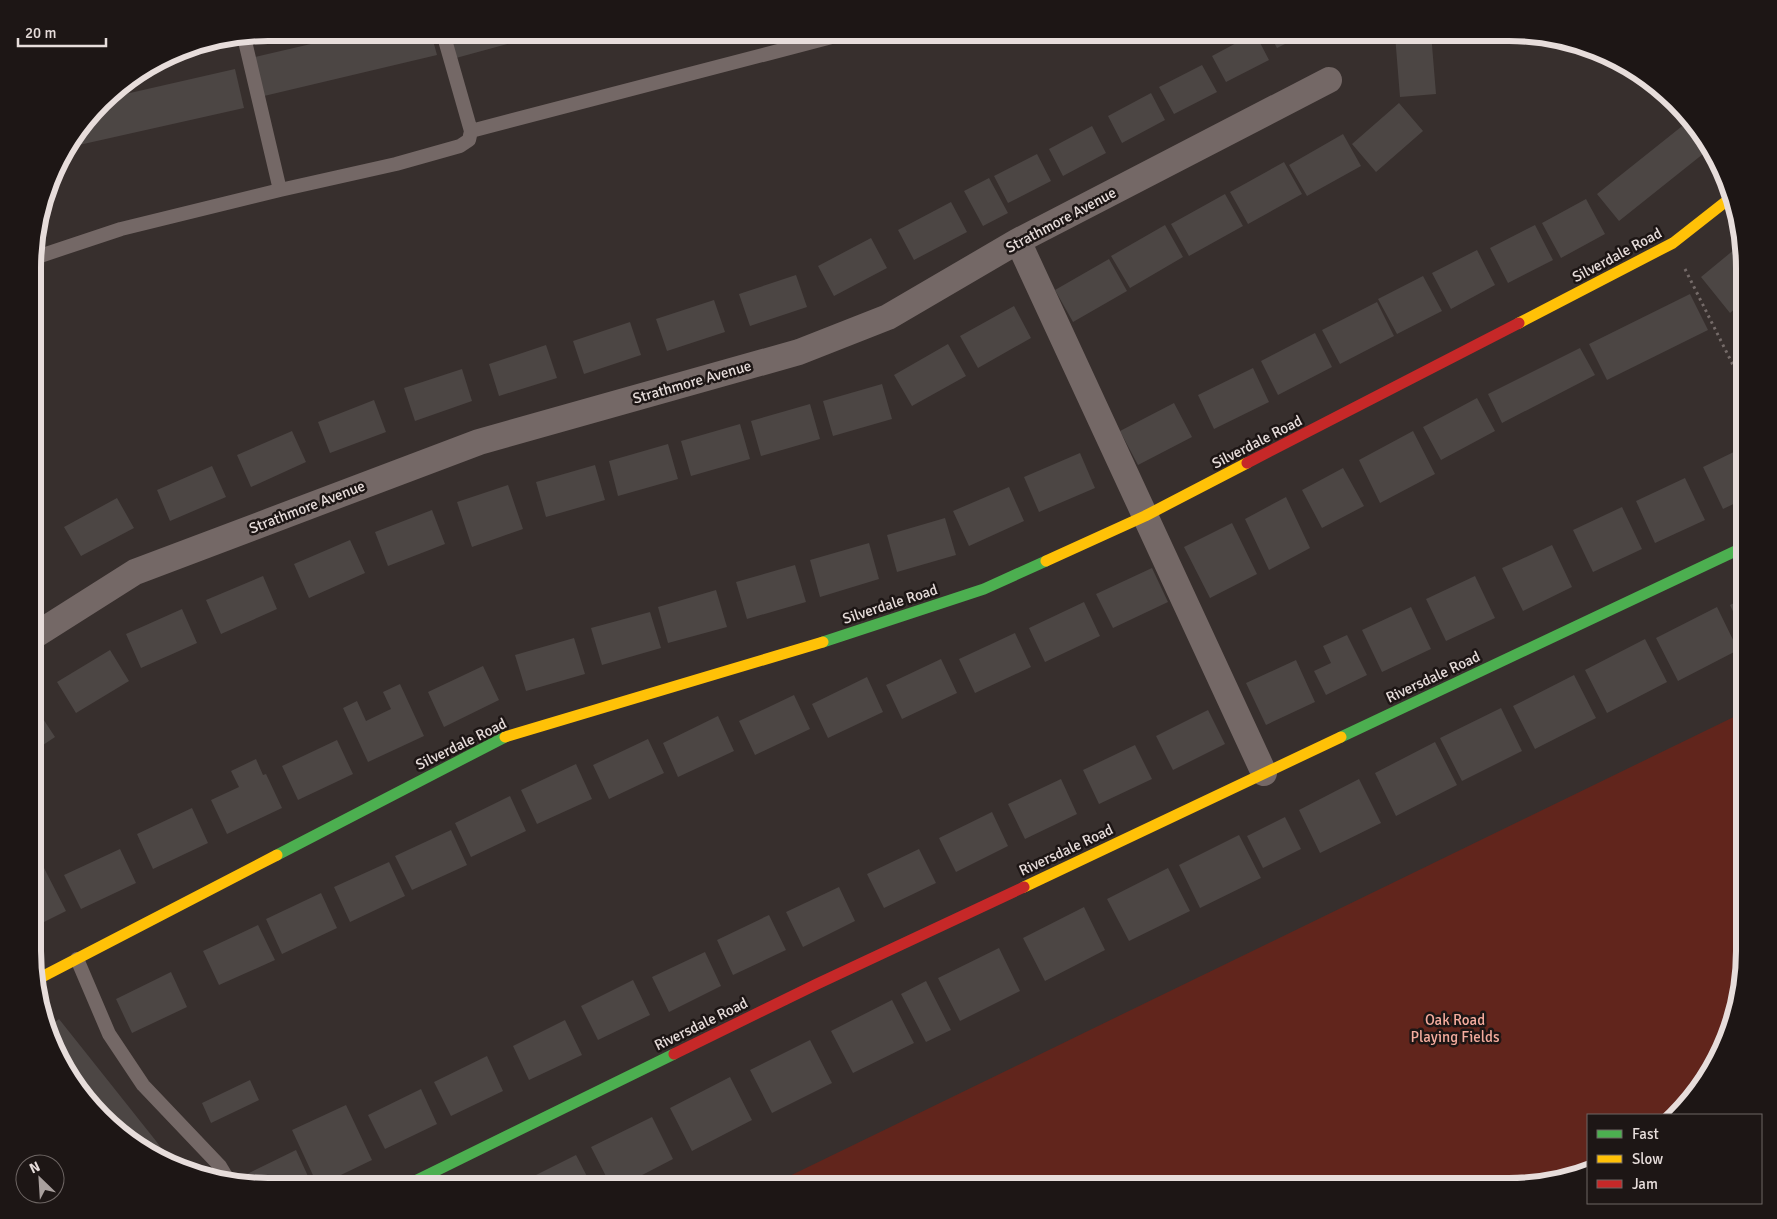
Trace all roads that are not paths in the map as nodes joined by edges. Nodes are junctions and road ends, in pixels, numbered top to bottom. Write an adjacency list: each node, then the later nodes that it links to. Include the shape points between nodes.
1 (446, 41): 5 (lane)
2 (816, 41): 5 (lane)
3 (245, 43): 6 (lane)
4 (1330, 80): 8 (street, Strathmore Avenue)
5 (470, 130): 6 (lane, via 469,140 460,146)
6 (280, 190): 9 (lane, via 121,229)
7 (1726, 202): 10 (street, Silverdale Road, via 1673,243)
8 (1018, 241): 10 (street); 12 (street, Strathmore Avenue, via 888,317 799,352 479,442 135,572)
9 (42, 255)
10 (1145, 516): 13 (street); 14 (street, Silverdale Road, via 984,590 507,736)
11 (1736, 552): 13 (street, Riversdale Road)
12 (41, 632)
13 (1264, 773): 17 (street, Riversdale Road, via 817,984)
14 (78, 959): 15 (street, Silverdale Road); 16 (lane, via 109,1034 143,1085)
15 (43, 977)
16 (224, 1173)
17 (421, 1178)

